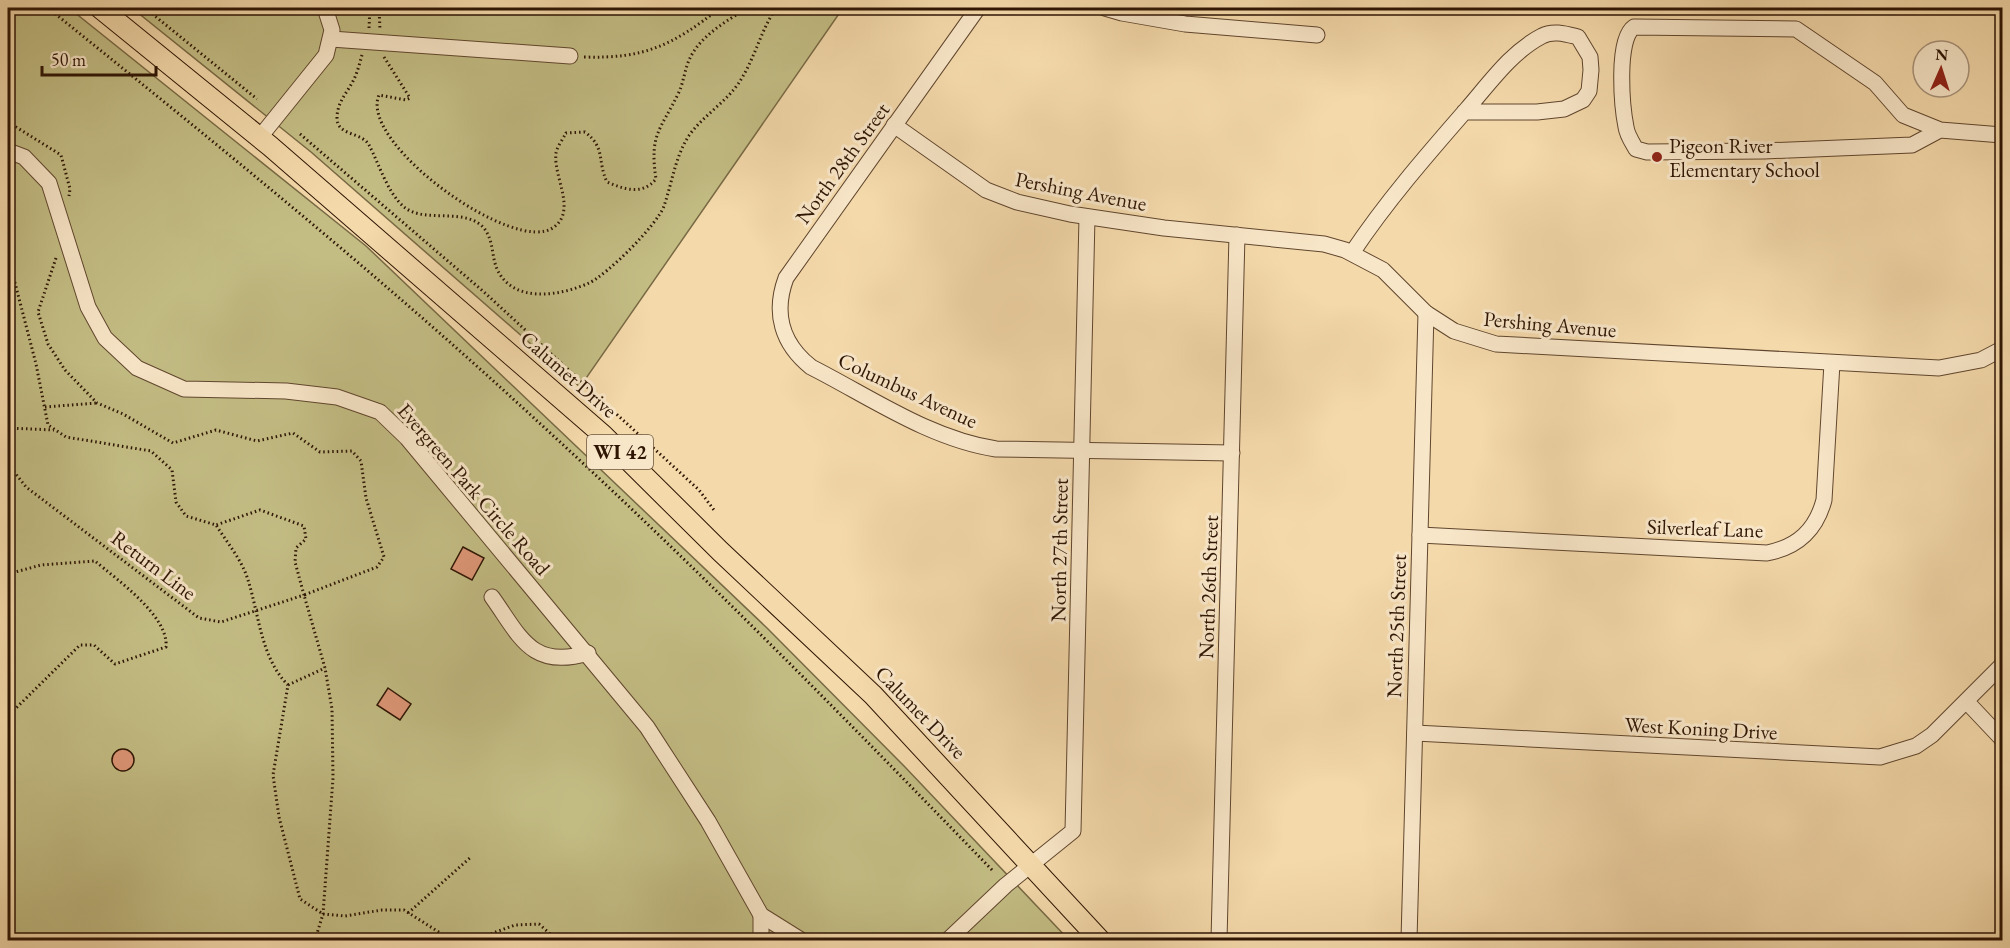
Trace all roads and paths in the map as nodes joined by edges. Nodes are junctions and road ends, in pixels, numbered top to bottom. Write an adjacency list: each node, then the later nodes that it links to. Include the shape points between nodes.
1 (48, 8): 62 (path, via 299,213 534,418 762,634)
2 (100, 8): 25 (main road, Calumet Drive / WI 42)
3 (145, 8): 18 (path)
4 (325, 8): 15 (street)
5 (370, 8): 16 (path)
6 (379, 8): 16 (path)
7 (483, 8): 8 (path)
8 (493, 8)
9 (720, 8): 17 (path, via 673,40 640,54 614,58)
10 (747, 8): 16 (path, via 712,31 691,56 679,92 655,135 652,156 656,179 651,185 639,191 607,182 601,171 596,140 585,132 566,133 556,151 556,172 565,201 563,219 552,229 525,231 494,220 456,199 411,162 385,132 376,113 379,95 410,98)
11 (776, 8): 16 (path, via 740,81 688,137 664,208 633,247 591,282 558,294 531,294 505,281 496,268 490,238 482,226 469,219 409,211 390,189 368,142 342,130 337,120 339,105)
12 (978, 8): 21 (street, North 28th Street)
13 (1105, 8): 14 (street, via 1185,24)
14 (1317, 35)
15 (331, 39): 16 (street); 25 (street, via 324,60)
16 (375, 42): 17 (street)
17 (570, 56)
18 (257, 99)
19 (1464, 112): 19 (street, via 1564,109 1583,100 1589,91 1590,57 1578,37 1544,34 1503,68); 31 (street, via 1383,206)
20 (8, 122): 27 (path, via 61,154)
21 (894, 125): 28 (street, Pershing Avenue, via 986,190 1004,198); 35 (street, North 28th Street, via 786,278 779,306 780,321)
22 (1940, 130): 22 (street, via 1903,115 1875,83 1796,29 1635,27 1624,41 1626,129 1636,148 1647,152 1912,145); 24 (street)
23 (300, 134): 44 (path, via 557,357 690,482)
24 (2002, 135)
25 (260, 138): 61 (main road, Calumet Drive / WI 42, via 603,435 873,695)
26 (8, 151): 29 (street, Evergreen Park Circle Road, via 24,157 49,183)
27 (69, 200)
28 (1087, 217): 30 (street, Pershing Avenue); 41 (street, North 27th Street)
29 (65, 232): 37 (path, via 38,312 48,344 65,370); 51 (street, Evergreen Park Circle Road, via 88,307 105,338 137,368 184,389 315,394 380,412 407,438)
30 (1237, 235): 31 (street, Pershing Avenue, via 1324,244); 42 (street, North 26th Street)
31 (1352, 253): 33 (street, Pershing Avenue, via 1383,270)
32 (8, 256): 38 (path)
33 (1426, 313): 36 (street, Pershing Avenue, via 1454,331 1496,344); 46 (street, North 25th Street)
34 (2002, 350): 36 (street, Pershing Avenue, via 1981,360 1939,368)
35 (795, 353): 41 (street, Columbus Avenue, via 811,367 947,437 996,449)
36 (1832, 363): 46 (street, Silverleaf Lane, via 1821,512 1805,536 1781,550 1767,553)
37 (97, 403): 38 (path); 48 (path, Return Line, via 173,443 216,430 256,441 293,433 320,452 352,451 361,461 366,498 384,556 377,567)
38 (44, 407): 40 (path, via 48,425)
39 (8, 428): 40 (path)
40 (56, 430): 45 (path, via 66,437 152,451 172,470 176,502 186,516)
41 (1082, 452): 42 (street, Columbus Avenue); 61 (street, North 27th Street, via 1073,831)
42 (1232, 453): 75 (street, North 26th Street)
43 (8, 464): 50 (path, Return Line, via 26,487 199,618 221,622)
44 (714, 510)
45 (216, 525): 48 (path, via 260,510 304,526 306,539 296,548 295,562); 50 (path, via 247,576)
46 (1420, 535): 57 (street, North 25th Street)
47 (8, 574): 56 (path, via 41,565 95,561 145,604 166,639 166,647 116,664 94,645 80,645)
48 (304, 595): 50 (path, Return Line); 53 (path)
49 (492, 597): 51 (street, via 528,647 542,656 574,657)
50 (255, 612): 54 (path, via 276,668)
51 (588, 653): 66 (street, Evergreen Park Circle Road, via 647,727 708,821)
52 (2002, 665): 55 (street, West Koning Drive)
53 (325, 668): 54 (path); 65 (path, via 332,709 333,778)
54 (288, 685): 65 (path, via 273,774 279,817 300,898)
55 (1966, 702): 57 (street, West Koning Drive, via 1916,746 1880,757); 58 (street)
56 (8, 716)
57 (1414, 733): 76 (street, North 25th Street)
58 (2002, 739)
59 (471, 857): 64 (path)
60 (993, 863): 62 (path)
61 (1032, 865): 67 (street); 74 (main road, Calumet Drive / WI 42)
62 (988, 867): 63 (path)
63 (994, 872)
64 (408, 913): 65 (path, via 382,910 345,916); 69 (path, via 445,936)
65 (323, 914): 68 (path)
66 (761, 915): 72 (street); 73 (street, Evergreen Park Circle Road)
67 (946, 939)
68 (315, 940)
69 (465, 940)
70 (474, 940): 71 (path, via 515,926 539,924)
71 (557, 940)
72 (761, 940)
73 (801, 940)
74 (1100, 940)
75 (1219, 940)
76 (1409, 940)

